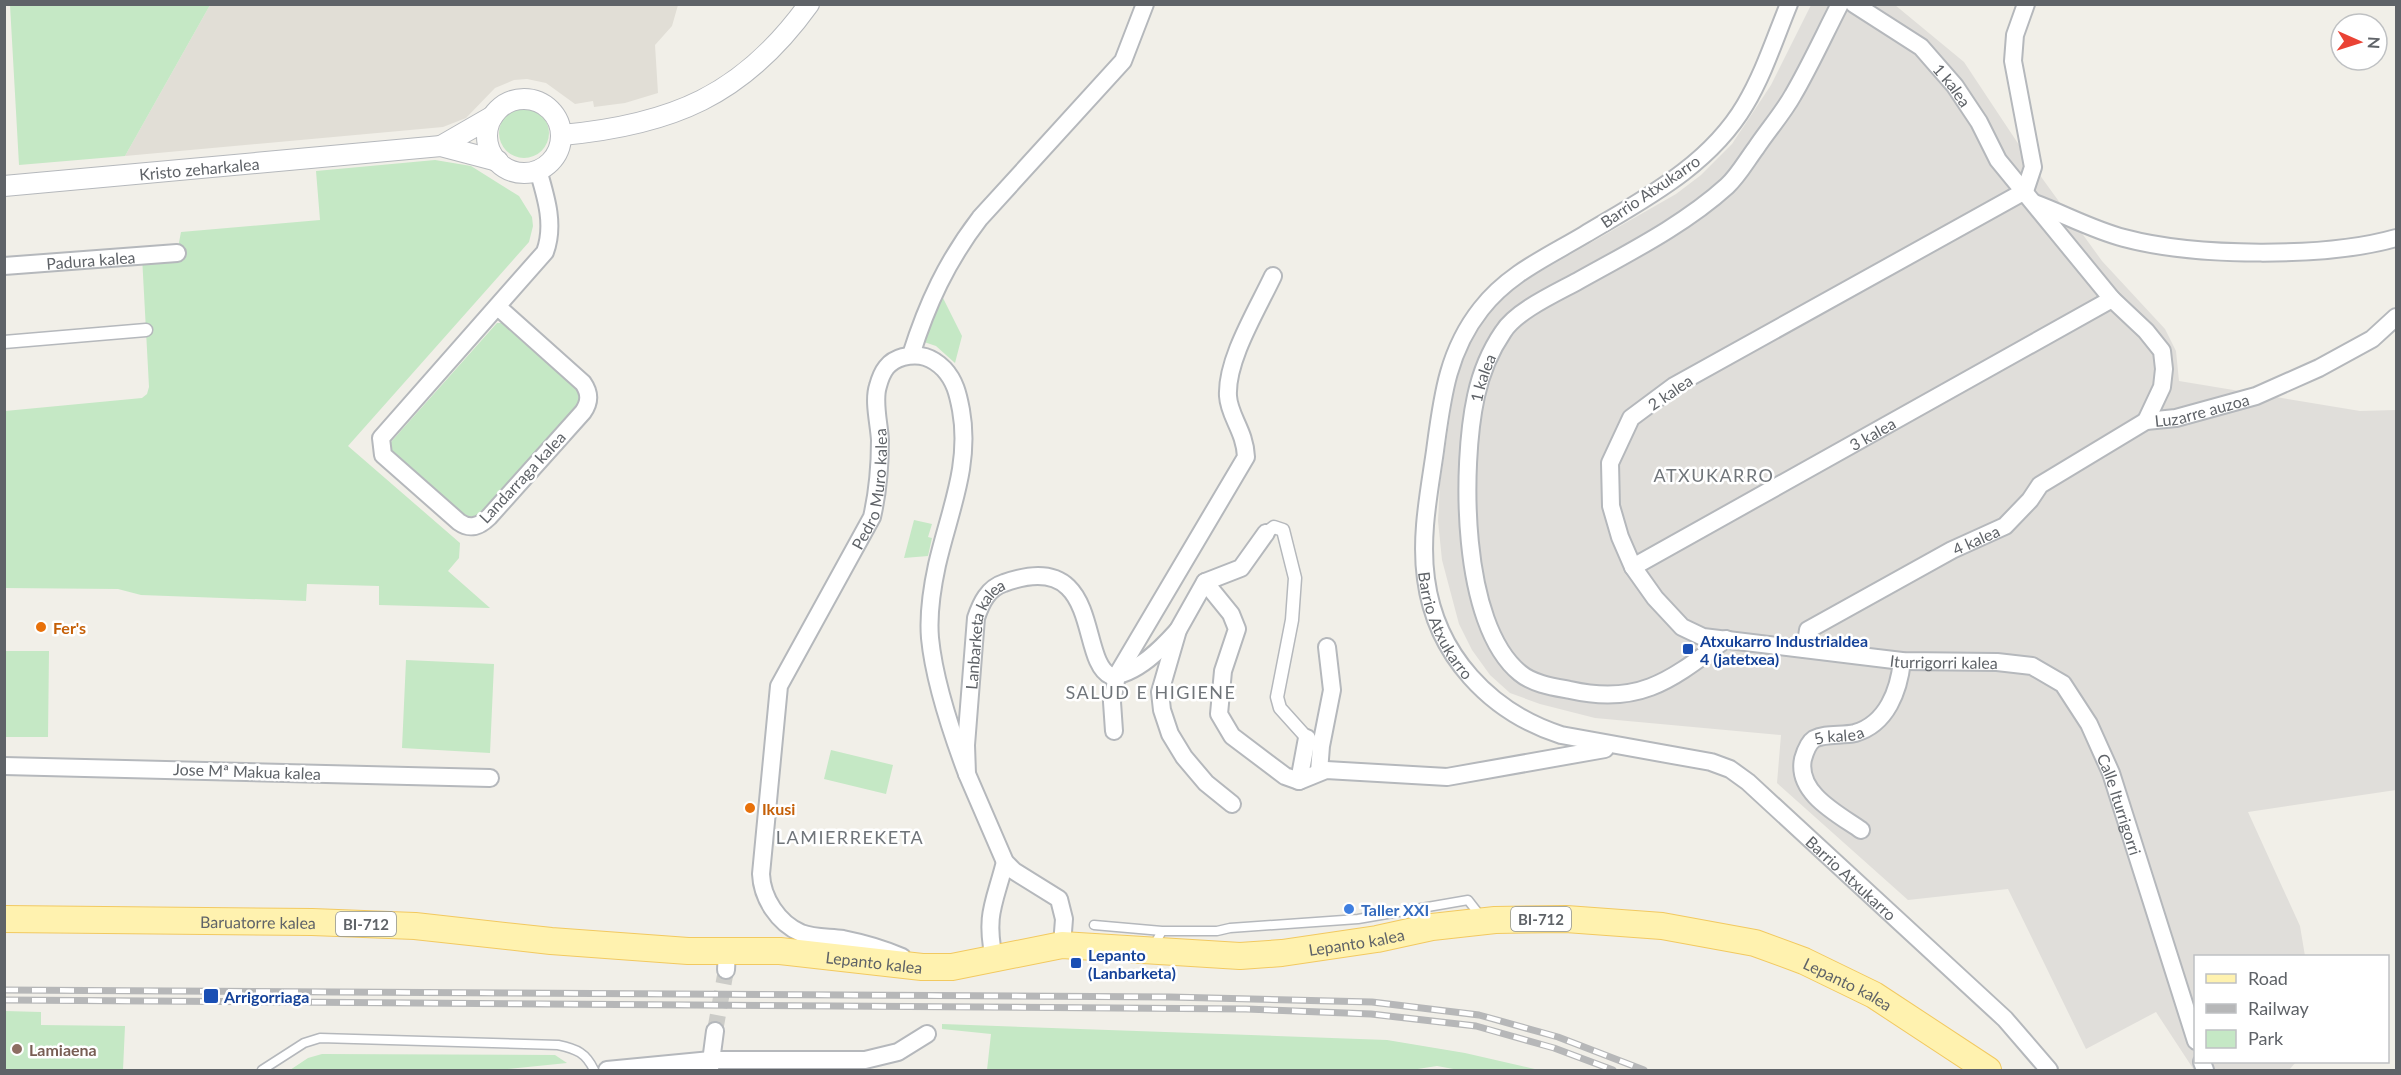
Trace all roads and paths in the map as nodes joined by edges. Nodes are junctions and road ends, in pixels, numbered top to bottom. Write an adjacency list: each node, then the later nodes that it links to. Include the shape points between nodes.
1 (809, 4): 8 (street, via 777,45 753,67 690,107 653,121 602,132)
2 (1145, 4): 23 (street, via 1123,61 960,243 941,275)
3 (1789, 4): 37 (street, Barrio Atxukarro, via 1760,78 1726,133 1698,162 1501,287 1468,326 1448,368 1442,393 1424,552 1426,580 1442,634 1471,680 1516,716 1561,735)
4 (1840, 4): 29 (street, 1 kalea, via 1793,96 1729,185 1683,219 1538,303 1504,329 1486,360 1476,395 1469,439 1467,521 1472,555 1496,645 1521,674 1546,685 1596,696 1635,693 1670,679)
5 (1854, 4): 13 (street, 1 kalea, via 1921,47 1955,86 1998,160)
6 (2026, 4): 13 (street, via 2015,34 2013,61 2033,167)
7 (493, 116): 8 (street, via 516,99 538,101 555,115); 9 (street); 10 (street, via 487,139)
8 (562, 135): 11 (street, via 555,156)
9 (441, 146): 10 (street); 12 (street, Kristo zeharkalea)
10 (498, 161): 11 (street, via 516,172)
11 (538, 170): 19 (street, Landarraga kalea, via 549,216 548,243 541,257)
12 (4, 186)
13 (2029, 197): 14 (street, via 2124,238 2186,249 2339,250); 18 (street, Luzarre auzoa); 26 (street, 2 kalea, via 1674,386 1631,418 1610,463 1611,506)
14 (2397, 238)
15 (177, 253): 16 (street, Padura kalea)
16 (4, 266)
17 (1273, 276): 33 (street, via 1229,377 1228,399 1245,441 1246,458)
18 (2112, 299): 24 (street, Luzarre auzoa, via 2162,351 2162,387); 26 (street, 3 kalea)
19 (498, 307): 19 (street, Landarraga kalea, via 381,438 383,455 469,527 485,521 583,412 588,401 583,383)
20 (2397, 317): 24 (street, Luzarre auzoa, via 2373,339 2256,396)
21 (146, 330): 22 (street)
22 (4, 342)
23 (911, 355): 40 (street, via 939,363 952,377 963,418 962,476 937,565 930,638 950,729); 54 (street, Pedro Muro kalea, via 894,359 885,368 877,388 879,487 872,517 778,686 761,886 772,909 803,934 891,952)
24 (2146, 421): 31 (street, 4 kalea, via 2040,485 2005,526 1952,549 1808,630)
25 (1266, 533): 27 (street, via 1241,568); 36 (street, via 1274,527 1282,530 1295,578 1292,620 1277,697 1280,708)
26 (1633, 567): 29 (street, 2 kalea, via 1682,627 1703,637)
27 (1204, 582): 28 (street); 42 (street, via 1231,614 1237,629 1223,671 1219,714 1232,736 1285,776)
28 (1178, 630): 33 (street, via 1158,651); 43 (street, via 1160,692 1162,710 1184,757 1206,783)
29 (1726, 639): 31 (street, 2 kalea)
30 (1327, 647): 39 (street, via 1332,690 1320,746)
31 (1805, 649): 32 (street, Iturrigorri kalea)
32 (1902, 661): 34 (street, Iturrigorri kalea, via 2032,666 2063,684); 44 (street, 5 kalea, via 1896,696 1872,725 1856,732 1816,738 1804,755 1803,777 1810,789)
33 (1117, 675): 35 (street, via 1112,702); 40 (street, Lanbarketa kalea, via 1101,668 1075,593 1055,579 1016,579 998,585 982,600 976,618)
34 (2071, 696): 57 (street, Calle Iturrigorri, via 2089,724 2111,773)
35 (1114, 731)
36 (1307, 738): 42 (street)
37 (1624, 746): 39 (street, via 1447,777); 64 (street, Barrio Atxukarro, via 1711,762 1748,782 2005,1019)
38 (4, 766): 41 (street, Jose Mª Makua kalea)
39 (1319, 772): 42 (street)
40 (967, 774): 45 (street, Lanbarketa kalea)
41 (490, 778)
42 (1299, 781)
43 (1232, 804)
44 (1861, 830)
45 (1005, 862): 46 (street, Lanbarketa kalea); 47 (street)
46 (1024, 878): 47 (street); 51 (street, Lanbarketa kalea, via 1059,899 1064,919)
47 (999, 885): 52 (street, via 991,904 988,931)
48 (4, 919): 53 (main road, Baruatorre kalea / BI-712, via 415,926)
49 (1094, 925): 50 (lane)
50 (1156, 941): 51 (main road, Lepanto kalea / BI-712); 63 (main road, Lepanto kalea / BI-712, via 1240,956 1282,953 1359,930 1484,921 1566,919 1662,926 1755,943 1804,961 1874,995)
51 (1062, 945): 52 (main road, Lepanto kalea / BI-712)
52 (994, 959): 54 (main road, Lepanto kalea / BI-712, via 952,967)
53 (726, 961): 54 (main road, Lepanto kalea / BI-712, via 780,951)
54 (922, 967)
55 (715, 1031): 58 (street)
56 (927, 1034): 59 (street)
57 (2194, 1035)
58 (710, 1065): 59 (street); 62 (street)
59 (866, 1065)
60 (262, 1071): 61 (lane, via 304,1043 320,1038 558,1045 587,1056)
61 (594, 1071)
62 (607, 1071)
63 (1988, 1071)
64 (2049, 1071)

